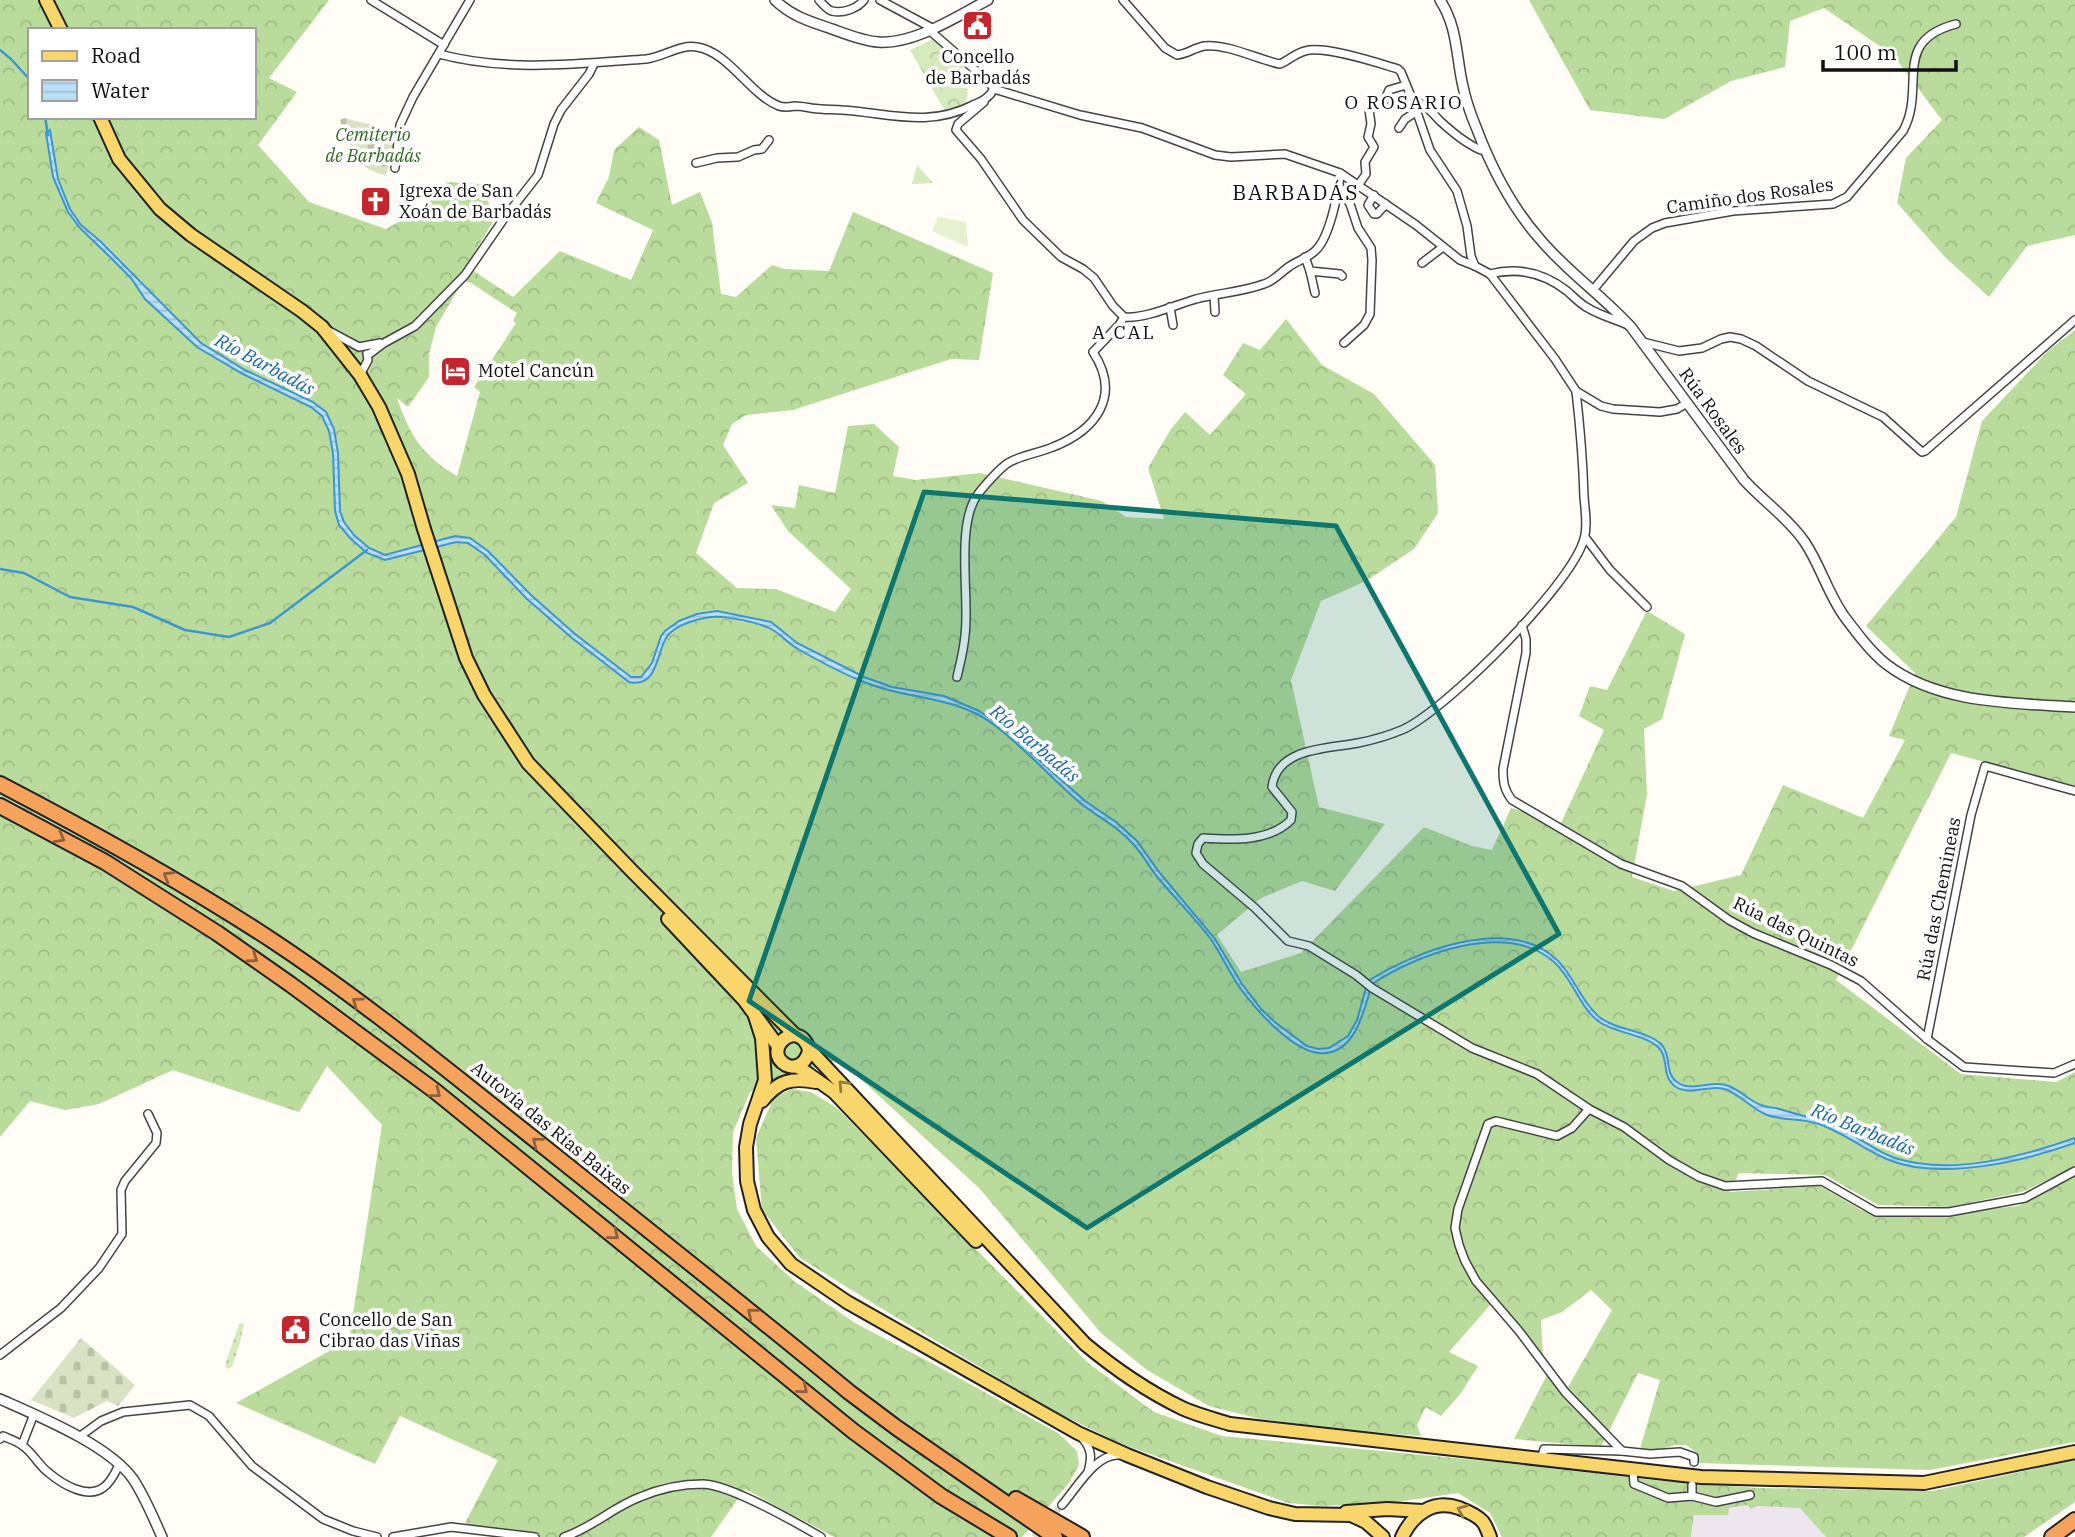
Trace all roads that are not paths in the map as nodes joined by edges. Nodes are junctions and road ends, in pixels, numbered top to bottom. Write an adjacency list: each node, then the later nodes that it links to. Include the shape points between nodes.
1 (46, 0): 12 (main road)
2 (371, 0): 14 (street)
3 (470, 0): 14 (street)
4 (775, 0): 13 (street, via 806,21 876,42 906,39)
5 (819, 0): 6 (street, via 834,12 855,8)
6 (864, 0)
7 (880, 0): 13 (street)
8 (988, 0): 13 (street)
9 (1123, 0): 17 (street, via 1165,48 1177,55 1212,46 1280,64 1314,49 1398,69)
10 (1440, 0): 24 (street, Rúa Rosales, via 1453,26 1468,105)
11 (1956, 24): 39 (street, Camiño dos Rosales, via 1933,33 1916,52 1909,120 1847,197 1833,204 1733,211 1652,228 1622,254)
12 (60, 28)
13 (931, 29): 18 (street, via 988,81)
14 (443, 45): 15 (street)
15 (439, 54): 16 (street, via 491,64); 26 (street, via 400,125)
16 (594, 64): 18 (street, via 697,47 720,59 781,107 904,118 961,112); 50 (street, via 561,110 538,175 465,275 415,326)
17 (1406, 85): 19 (street); 28 (street, via 1389,90 1385,100 1369,109 1368,137 1374,147)
18 (992, 93): 27 (street, via 1142,128 1215,155 1285,154); 44 (street, via 956,130 1023,220 1060,257 1094,278)
19 (1413, 101): 20 (street); 24 (street, via 1423,103 1442,122)
20 (1416, 112): 22 (street); 35 (street, via 1430,150 1457,191)
21 (101, 119): 47 (main road, via 119,159 160,209)
22 (1399, 128)
23 (769, 140): 25 (street, via 762,149 738,157)
24 (1487, 152): 39 (street, Rúa Rosales, via 1528,224)
25 (696, 163)
26 (395, 168)
27 (1340, 173): 28 (street); 29 (street)
28 (1359, 184): 30 (street)
29 (1339, 186): 33 (street, via 1321,243); 51 (street, via 1371,248 1372,260 1370,314 1364,326)
30 (1374, 195): 31 (street); 31 (street, via 1368,205 1374,214)
31 (1386, 204): 32 (street)
32 (1443, 247): 34 (street); 35 (street)
33 (1305, 257): 36 (street); 41 (street, via 1266,284)
34 (1422, 263)
35 (1475, 265): 37 (street)
36 (1310, 271): 38 (street); 40 (street)
37 (1490, 274): 48 (street, via 1525,271 1539,275 1588,309); 56 (street)
38 (1342, 276)
39 (1593, 290): 48 (street, Rúa Rosales)
40 (1315, 293)
41 (1214, 296): 42 (street); 43 (street)
42 (1170, 307): 44 (street); 46 (street)
43 (1215, 312)
44 (1124, 317): 61 (street, via 1093,352 1107,391 1087,426 1069,440 1007,464 976,495 966,525 966,634)
45 (2075, 320): 49 (street, via 1922,452 1883,417 1808,381 1741,339 1730,337 1679,351)
46 (1173, 324)
47 (322, 327): 52 (street); 53 (main road)
48 (1631, 327): 49 (street, Rúa Rosales)
49 (1643, 342): 57 (street, Rúa Rosales)
50 (384, 343): 52 (street); 54 (street)
51 (1344, 343)
52 (359, 347): 53 (street); 54 (street)
53 (344, 354): 55 (main road)
54 (368, 355): 55 (street)
55 (360, 375): 66 (main road, via 408,474 466,658 484,695 528,763)
56 (1576, 391): 57 (street, via 1613,409 1660,412); 58 (street)
57 (1687, 403): 62 (street, Rúa Rosales, via 1744,480 1794,528 1843,614 1884,662 1919,683 1967,697)
58 (1585, 537): 59 (street); 60 (street, via 1563,577)
59 (1647, 607)
60 (1522, 625): 69 (street, Rúa das Quintas, via 1526,653 1503,769 1506,792 1512,800 1621,863 1682,886 1753,933 1861,981); 76 (street, via 1463,685 1403,729 1359,743 1303,752 1280,766 1272,787 1292,812 1282,830 1229,840 1203,838 1196,853 1288,941 1309,946 1472,1048 1537,1074)
61 (957, 677)
62 (2075, 707)
63 (0, 784): 81 (highway, Autovía das Rías Baixas, one-way to 63, via 377,1016 272,940 105,839)
64 (2075, 791): 69 (street, Rúa das Chemineas, via 1985,766 1971,815)
65 (0, 806): 104 (highway, one-way to 104, via 105,862 290,984 435,1091 853,1430 941,1496)
66 (632, 871): 67 (main road, via 674,926); 68 (main road)
67 (755, 1016): 70 (main road); 75 (main road)
68 (794, 1035): 70 (main road); 71 (main road)
69 (1927, 1039): 72 (street, Rúa das Quintas, via 1964,1067 2054,1073)
70 (778, 1048): 73 (main road, via 781,1060); 75 (main road)
71 (809, 1049): 73 (main road, via 807,1059); 79 (main road, one-way to 71)
72 (2075, 1064)
73 (794, 1066): 74 (main road); 75 (main road)
74 (821, 1083): 75 (main road, via 803,1079); 79 (main road, via 996,1261)
75 (769, 1084): 84 (main road, via 750,1124 747,1181 754,1210 768,1237 791,1264 847,1302)
76 (1589, 1108): 78 (street, via 1699,1177 1725,1186 1822,1181 1876,1212 1949,1212 2025,1198); 89 (street, via 1572,1128 1556,1136 1496,1121 1488,1124 1455,1228 1476,1281 1565,1392)
77 (148, 1114): 80 (street, via 157,1133 156,1143 121,1190 122,1234 99,1268 61,1308)
78 (2075, 1171)
79 (1040, 1296): 93 (main road, via 1114,1368 1184,1409 1230,1424)
80 (0, 1355)
81 (806, 1356): 111 (highway, Autovía das Rías Baixas, via 897,1428); 112 (highway, via 1017,1500)
82 (0, 1399): 83 (street)
83 (34, 1414): 86 (street); 88 (street)
84 (1078, 1433): 87 (main road); 92 (street)
85 (1, 1437): 88 (street)
86 (79, 1437): 95 (street); 106 (street, via 123,1412 190,1405 209,1416 252,1466 323,1520)
87 (1102, 1444): 91 (main road); 92 (street)
88 (22, 1445): 95 (street, via 46,1472 90,1493 102,1489)
89 (1622, 1451): 93 (street, via 1544,1449); 94 (street, via 1680,1452 1694,1457)
90 (2075, 1452): 96 (main road, via 1924,1483 1701,1477)
91 (1127, 1455): 92 (street); 102 (main road, via 1269,1508)
92 (1095, 1459): 100 (street)
93 (1541, 1459): 96 (main road)
94 (1694, 1462)
95 (119, 1465): 105 (street, via 132,1478)
96 (1633, 1470): 99 (street, via 1634,1484 1668,1499)
97 (1692, 1485): 99 (street)
98 (1750, 1495): 99 (street, via 1716,1502)
99 (1692, 1496)
100 (1062, 1505)
101 (1423, 1511): 102 (main road); 114 (main road, via 1408,1524); 115 (main road, one-way to 101, via 1469,1511 1452,1505)
102 (1329, 1514): 113 (main road, via 1351,1515)
103 (2075, 1520): 116 (highway)
104 (1008, 1536)
105 (162, 1537)
106 (377, 1537)
107 (393, 1537): 108 (street, via 451,1527)
108 (534, 1537)
109 (564, 1537): 110 (street, via 639,1497 706,1484 728,1490)
110 (821, 1537)
111 (1055, 1537)
112 (1082, 1537)
113 (1383, 1537)
114 (1402, 1537)
115 (1490, 1537)
116 (2052, 1537)

